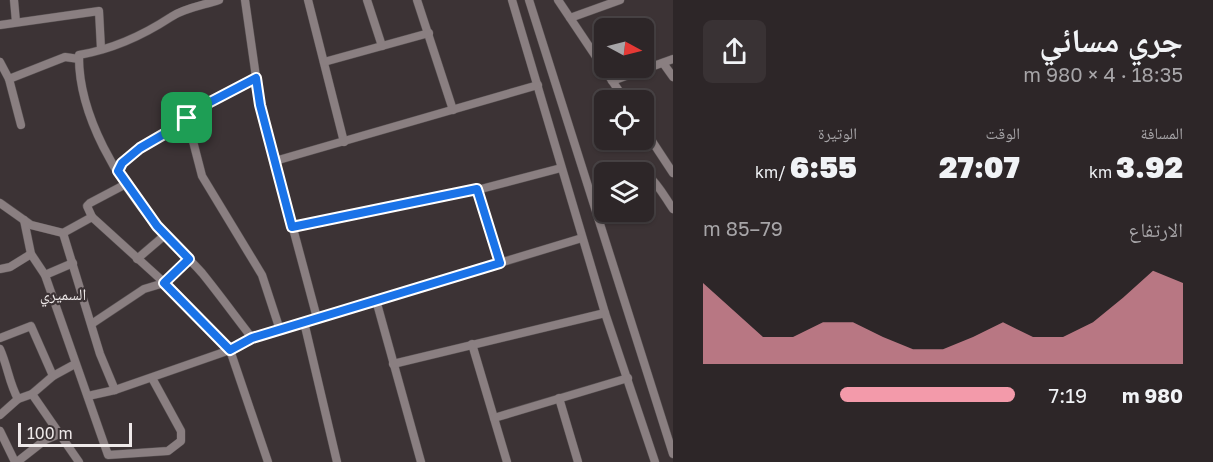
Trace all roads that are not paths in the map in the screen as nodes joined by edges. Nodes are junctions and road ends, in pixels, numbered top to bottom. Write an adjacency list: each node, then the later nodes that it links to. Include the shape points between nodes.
1 (14, 0): 14 (street)
2 (101, 0): 12 (street)
3 (219, 0): 18 (street, via 171,16 132,41)
4 (245, 0): 25 (street)
5 (308, 0): 22 (street)
6 (367, 0): 17 (street)
7 (417, 0): 16 (street)
8 (513, 0): 28 (street)
9 (529, 0): 43 (street)
10 (558, 0): 13 (street)
11 (620, 0): 13 (street)
12 (99, 11): 14 (street); 18 (street)
13 (570, 18): 27 (street)
14 (16, 22): 15 (street)
15 (0, 25)
16 (429, 33): 17 (street); 30 (street)
17 (382, 46): 22 (street)
18 (101, 49): 19 (street, via 79,55)
19 (79, 59): 26 (street, via 65,57); 37 (street, via 87,110)
20 (673, 59): 23 (street)
21 (0, 62): 26 (street)
22 (324, 62): 33 (street)
23 (663, 63): 24 (street); 27 (street)
24 (673, 77)
25 (256, 78): 31 (street, via 193,111); 35 (street)
26 (9, 79): 32 (street)
27 (612, 81): 29 (street)
28 (538, 85): 30 (street); 36 (street)
29 (618, 90)
30 (453, 110): 33 (street)
31 (187, 118): 37 (street, via 140,148); 65 (street, via 202,176 262,275)
32 (21, 125)
33 (344, 142): 35 (street)
34 (654, 144): 38 (street)
35 (275, 161): 48 (street)
36 (561, 168): 41 (street); 51 (street)
37 (118, 171): 40 (street)
38 (673, 173)
39 (654, 180): 44 (street)
40 (126, 184): 45 (street, via 90,203 87,206); 50 (street)
41 (477, 189): 48 (street); 56 (street)
42 (0, 203): 46 (street)
43 (594, 204)
44 (673, 209)
45 (92, 217): 49 (street); 53 (street)
46 (24, 220): 49 (street); 52 (street)
47 (600, 222): 85 (street)
48 (292, 227): 62 (street)
49 (63, 233): 55 (street)
50 (165, 235): 53 (street); 54 (street)
51 (582, 238): 56 (street); 61 (street)
52 (31, 254): 57 (street); 58 (street)
53 (137, 259): 59 (street)
54 (189, 259): 59 (street); 66 (street)
55 (73, 263): 58 (street); 64 (street)
56 (500, 263): 60 (street)
57 (0, 269)
58 (45, 274): 71 (street)
59 (164, 283): 64 (street, via 144,289); 70 (street)
60 (376, 300): 62 (street); 72 (street)
61 (605, 313): 68 (street); 75 (street)
62 (317, 318): 63 (street)
63 (304, 322): 65 (street); 89 (street)
64 (93, 323): 76 (street, via 100,354)
65 (280, 330): 66 (street)
66 (252, 338): 70 (street)
67 (0, 339): 73 (street, via 31,326)
68 (472, 344): 72 (street); 82 (street)
69 (0, 349): 80 (street)
70 (230, 350): 74 (street); 88 (street)
71 (75, 364): 73 (street); 78 (street)
72 (393, 364): 90 (street)
73 (53, 376): 77 (street)
74 (152, 378): 76 (street); 78 (street, via 180,431 181,441 168,451 108,455)
75 (628, 378): 79 (street); 93 (street)
76 (115, 390): 78 (street)
77 (32, 394): 80 (street); 84 (street)
78 (88, 396)
79 (559, 398): 82 (street); 92 (street)
80 (18, 399): 81 (street)
81 (0, 415)
82 (494, 418): 91 (street)
83 (0, 431): 86 (street)
84 (59, 435): 86 (street, via 45,440); 87 (street)
85 (673, 454)
86 (16, 462)
87 (79, 462)
88 (268, 462)
89 (337, 462)
90 (421, 462)
91 (507, 462)
92 (578, 462)
93 (655, 462)

